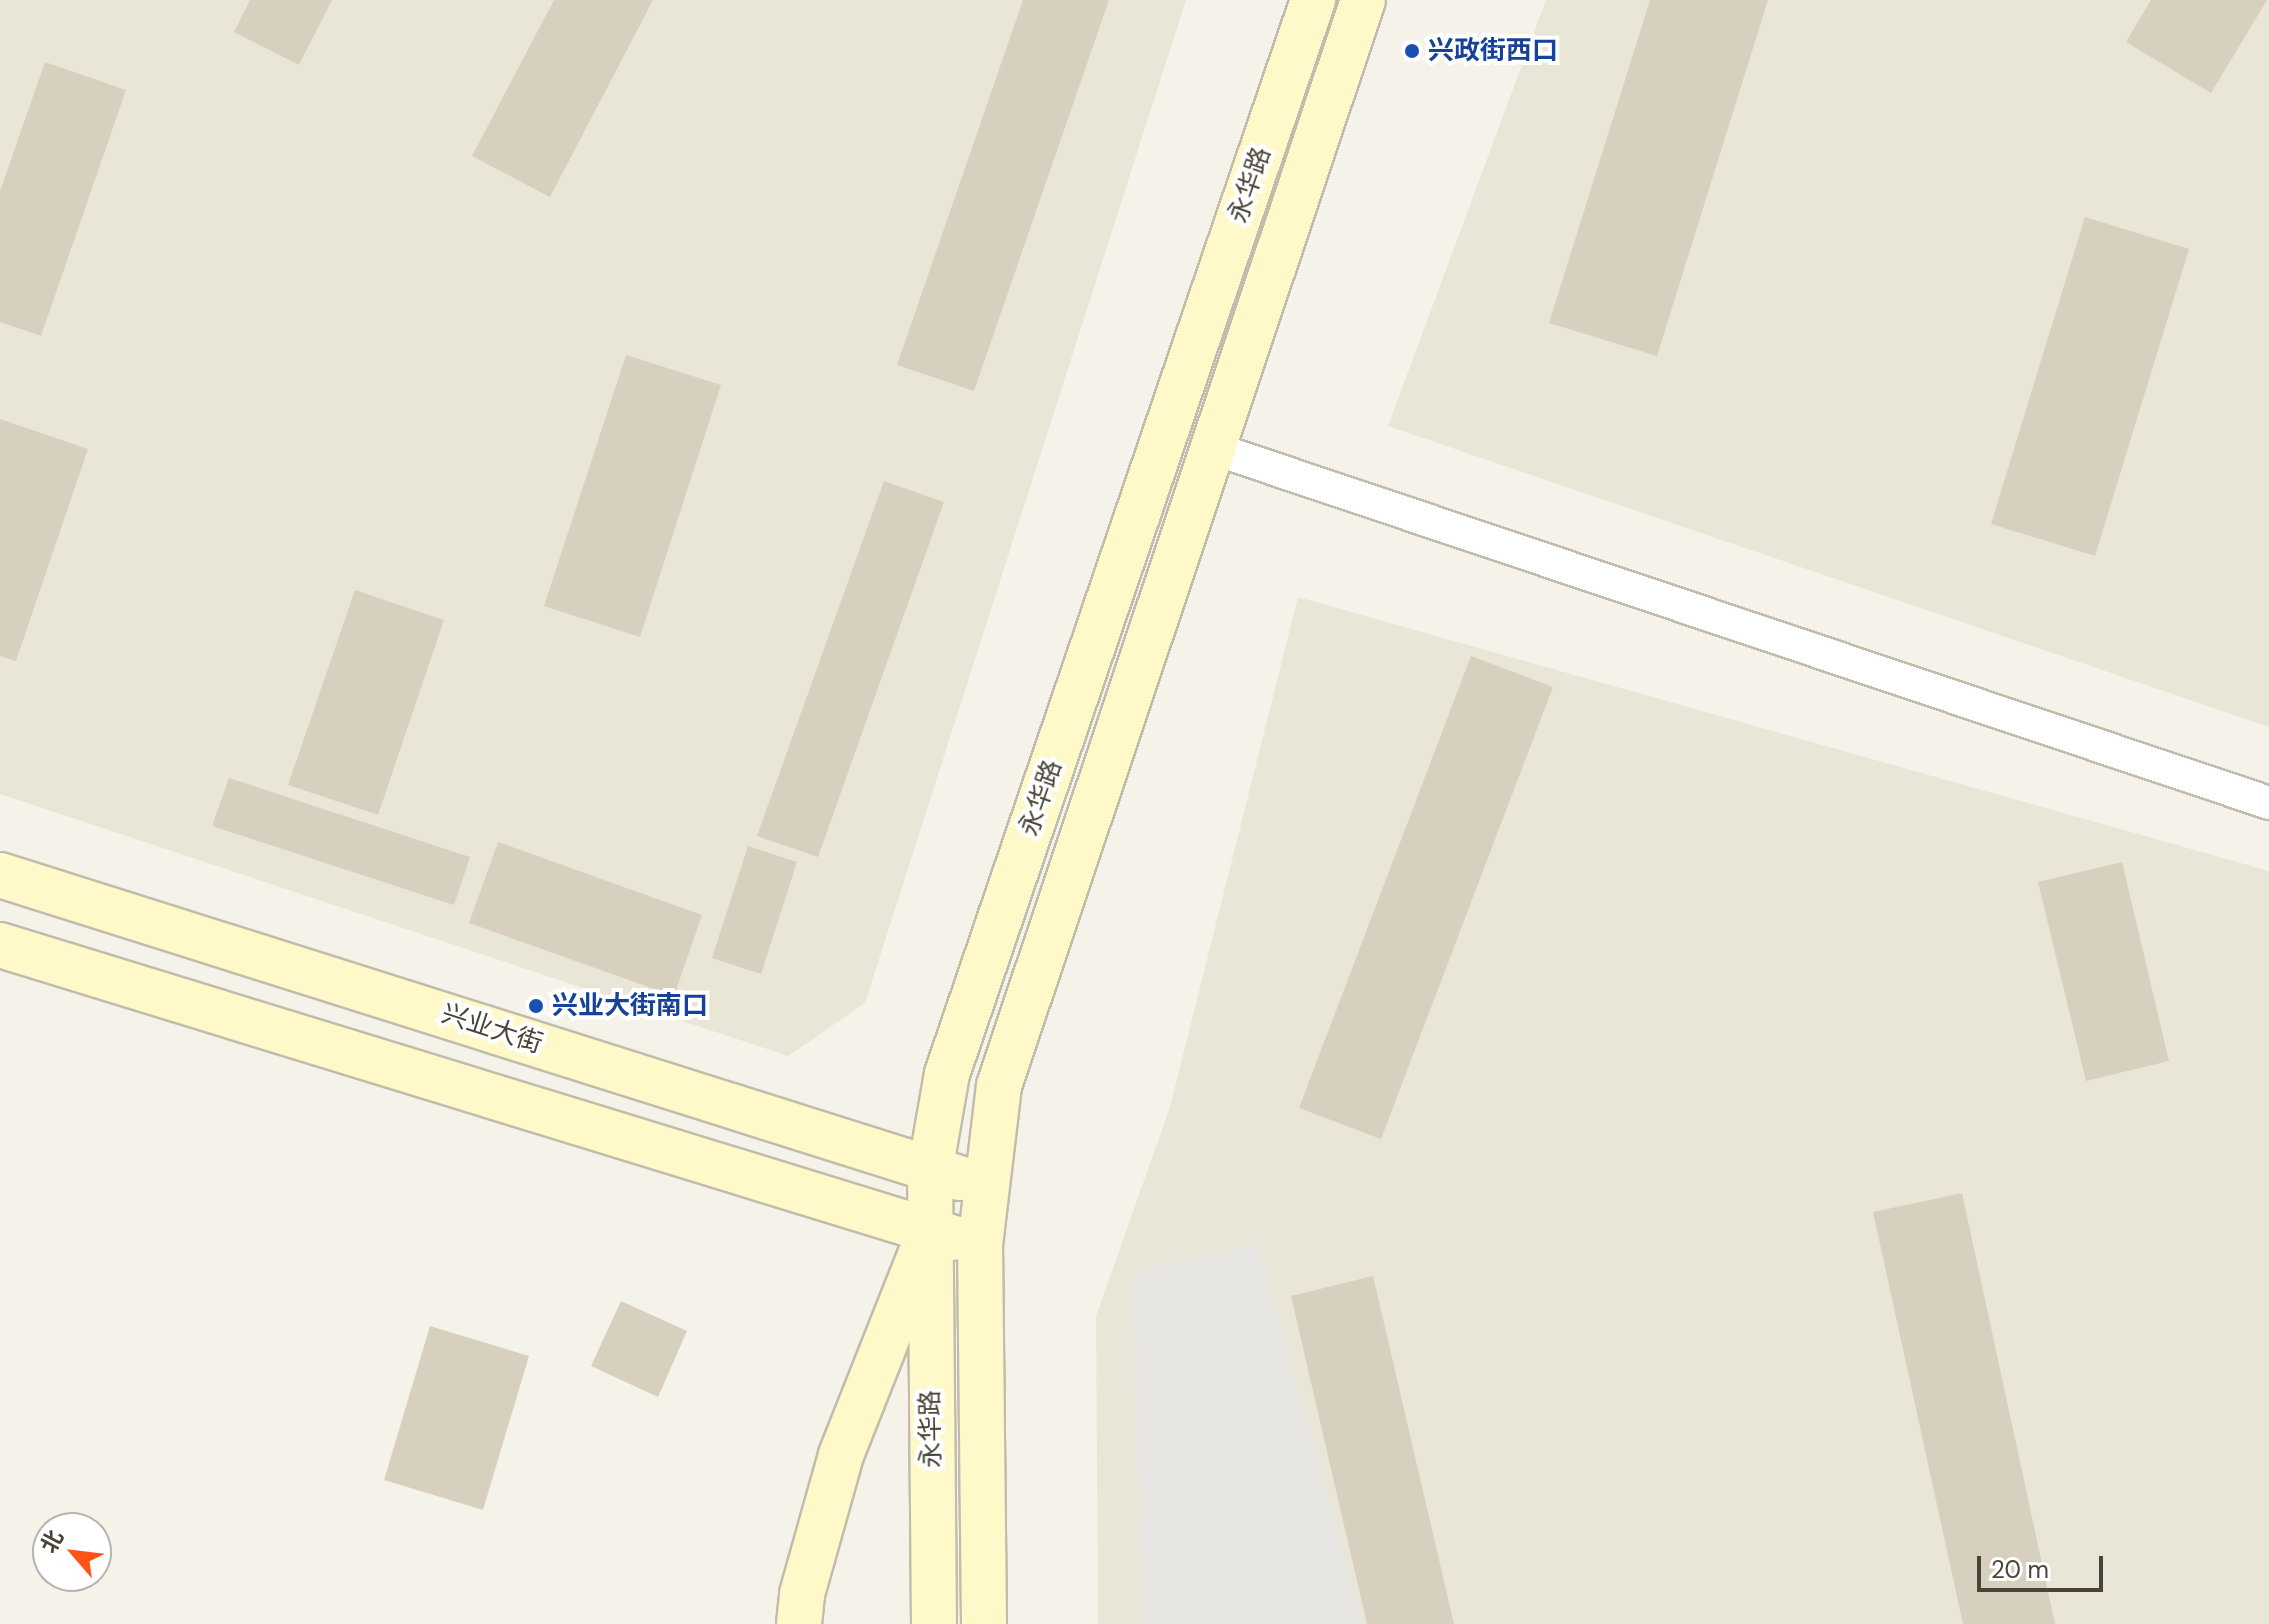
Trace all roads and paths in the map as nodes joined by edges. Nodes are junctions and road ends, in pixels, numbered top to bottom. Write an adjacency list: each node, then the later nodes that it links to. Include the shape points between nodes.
1 (1313, 0): 7 (main road, 永华路, via 947,1074)
2 (1363, 0): 3 (main road, 永华路)
3 (1212, 448): 4 (street); 8 (main road, 永华路, via 999,1086)
4 (2269, 803)
5 (0, 875): 7 (main road, 兴业大街)
6 (0, 945): 9 (main road)
7 (930, 1171): 8 (main road, 兴业大街); 9 (main road, 永华路)
8 (983, 1185): 10 (main road, 永华路)
9 (929, 1232): 10 (main road); 11 (main road, via 841,1455 802,1594); 12 (main road, 永华路)
10 (980, 1245): 13 (main road, 永华路)
11 (799, 1624)
12 (934, 1624)
13 (984, 1624)

